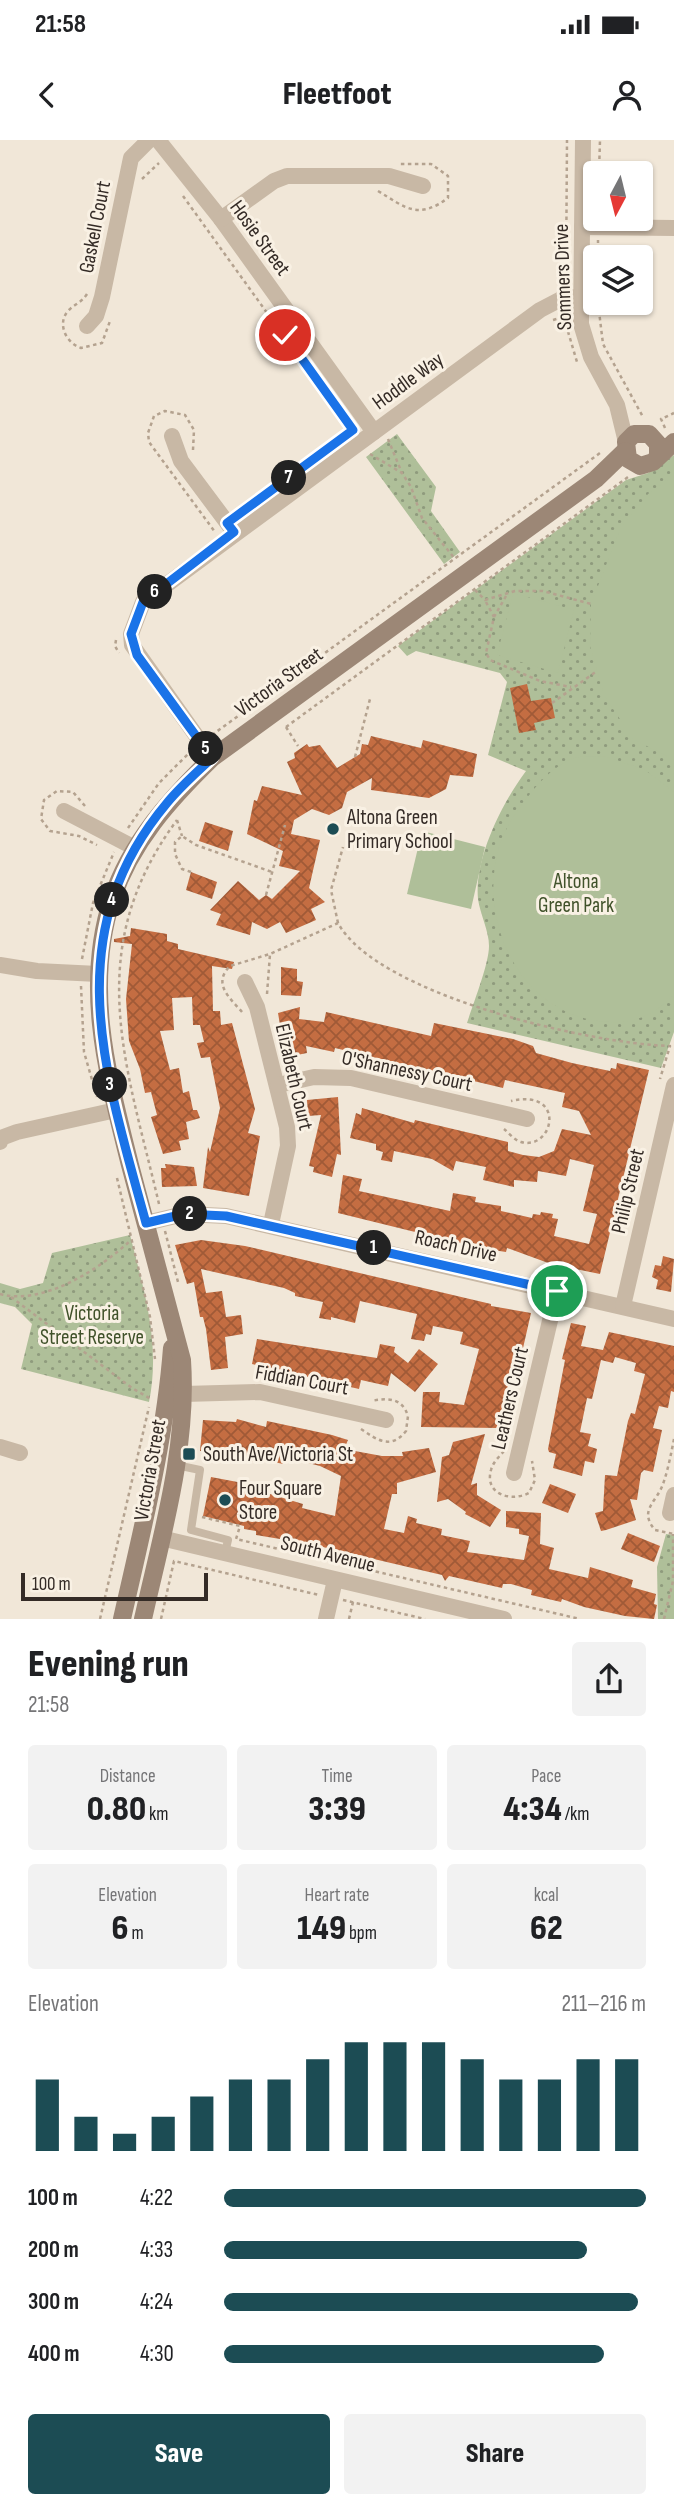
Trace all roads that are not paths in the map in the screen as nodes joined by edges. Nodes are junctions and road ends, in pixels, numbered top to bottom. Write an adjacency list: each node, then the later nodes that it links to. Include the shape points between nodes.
1 (149, 140): 9 (street, Gaskell Court, via 131,158 102,297 96,316)
2 (158, 140): 5 (street, Hosie Street)
3 (583, 140): 6 (street, Sommers Drive)
4 (422, 186): 5 (street, via 389,176 287,176)
5 (221, 219): 13 (street, Hosie Street)
6 (582, 227): 7 (street); 8 (street, Sommers Drive)
7 (674, 228)
8 (580, 297): 10 (street, Sommers Drive, via 581,324 591,357); 13 (street, Hoddle Way, via 563,298 540,310)
9 (86, 326)
10 (617, 405): 11 (street, Sommers Drive); 17 (street, Sommers Drive)
11 (647, 428): 12 (street); 16 (street, via 658,444); 17 (street, via 634,434)
12 (674, 430)
13 (381, 435): 18 (street, Hoddle Way)
14 (172, 436): 18 (street, via 181,461)
15 (674, 442): 16 (street)
16 (658, 454): 17 (street, via 649,464)
17 (627, 456): 19 (street, Victoria Street)
18 (225, 529): 19 (street, Hoddle Way, via 143,602 131,634 137,655 196,747)
19 (212, 758): 21 (street, Victoria Street)
20 (64, 811): 21 (street)
21 (128, 844): 23 (street, Victoria Street)
22 (0, 965): 23 (street)
23 (90, 974): 27 (street, Victoria Street)
24 (245, 982): 26 (street, Elizabeth Court, via 257,1007)
25 (667, 1083): 33 (street, Philip Street)
26 (278, 1085): 28 (street, O'Shannessy Court, via 314,1077 351,1077); 31 (street, Elizabeth Court, via 288,1146)
27 (109, 1111): 29 (street, via 17,1132); 30 (street, Victoria Street)
28 (527, 1119)
29 (0, 1142)
30 (154, 1222): 31 (street, Roach Drive, via 205,1213); 35 (street, Victoria Street, via 181,1360)
31 (271, 1224): 32 (street, Roach Drive)
32 (557, 1291): 33 (street, Roach Drive); 40 (street, Leathers Court)
33 (623, 1306): 34 (street, Roach Drive)
34 (674, 1319)
35 (168, 1394): 36 (street, Fiddian Court, via 260,1392); 39 (street, Victoria Street); 43 (street, Victoria Street)
36 (386, 1420)
37 (0, 1447): 38 (street)
38 (20, 1453)
39 (176, 1465): 44 (street, Victoria Street); 45 (lane, via 200,1470 191,1530 228,1540)
40 (514, 1473)
41 (674, 1495): 42 (street)
42 (670, 1513)
43 (141, 1534): 44 (street, South Avenue); 47 (street, Victoria Street)
44 (161, 1538): 45 (street, South Avenue); 48 (street, Victoria Street)
45 (225, 1553): 46 (street, South Avenue)
46 (335, 1580): 49 (street); 50 (street, South Avenue)
47 (122, 1619)
48 (143, 1619)
49 (326, 1619)
50 (504, 1619)

